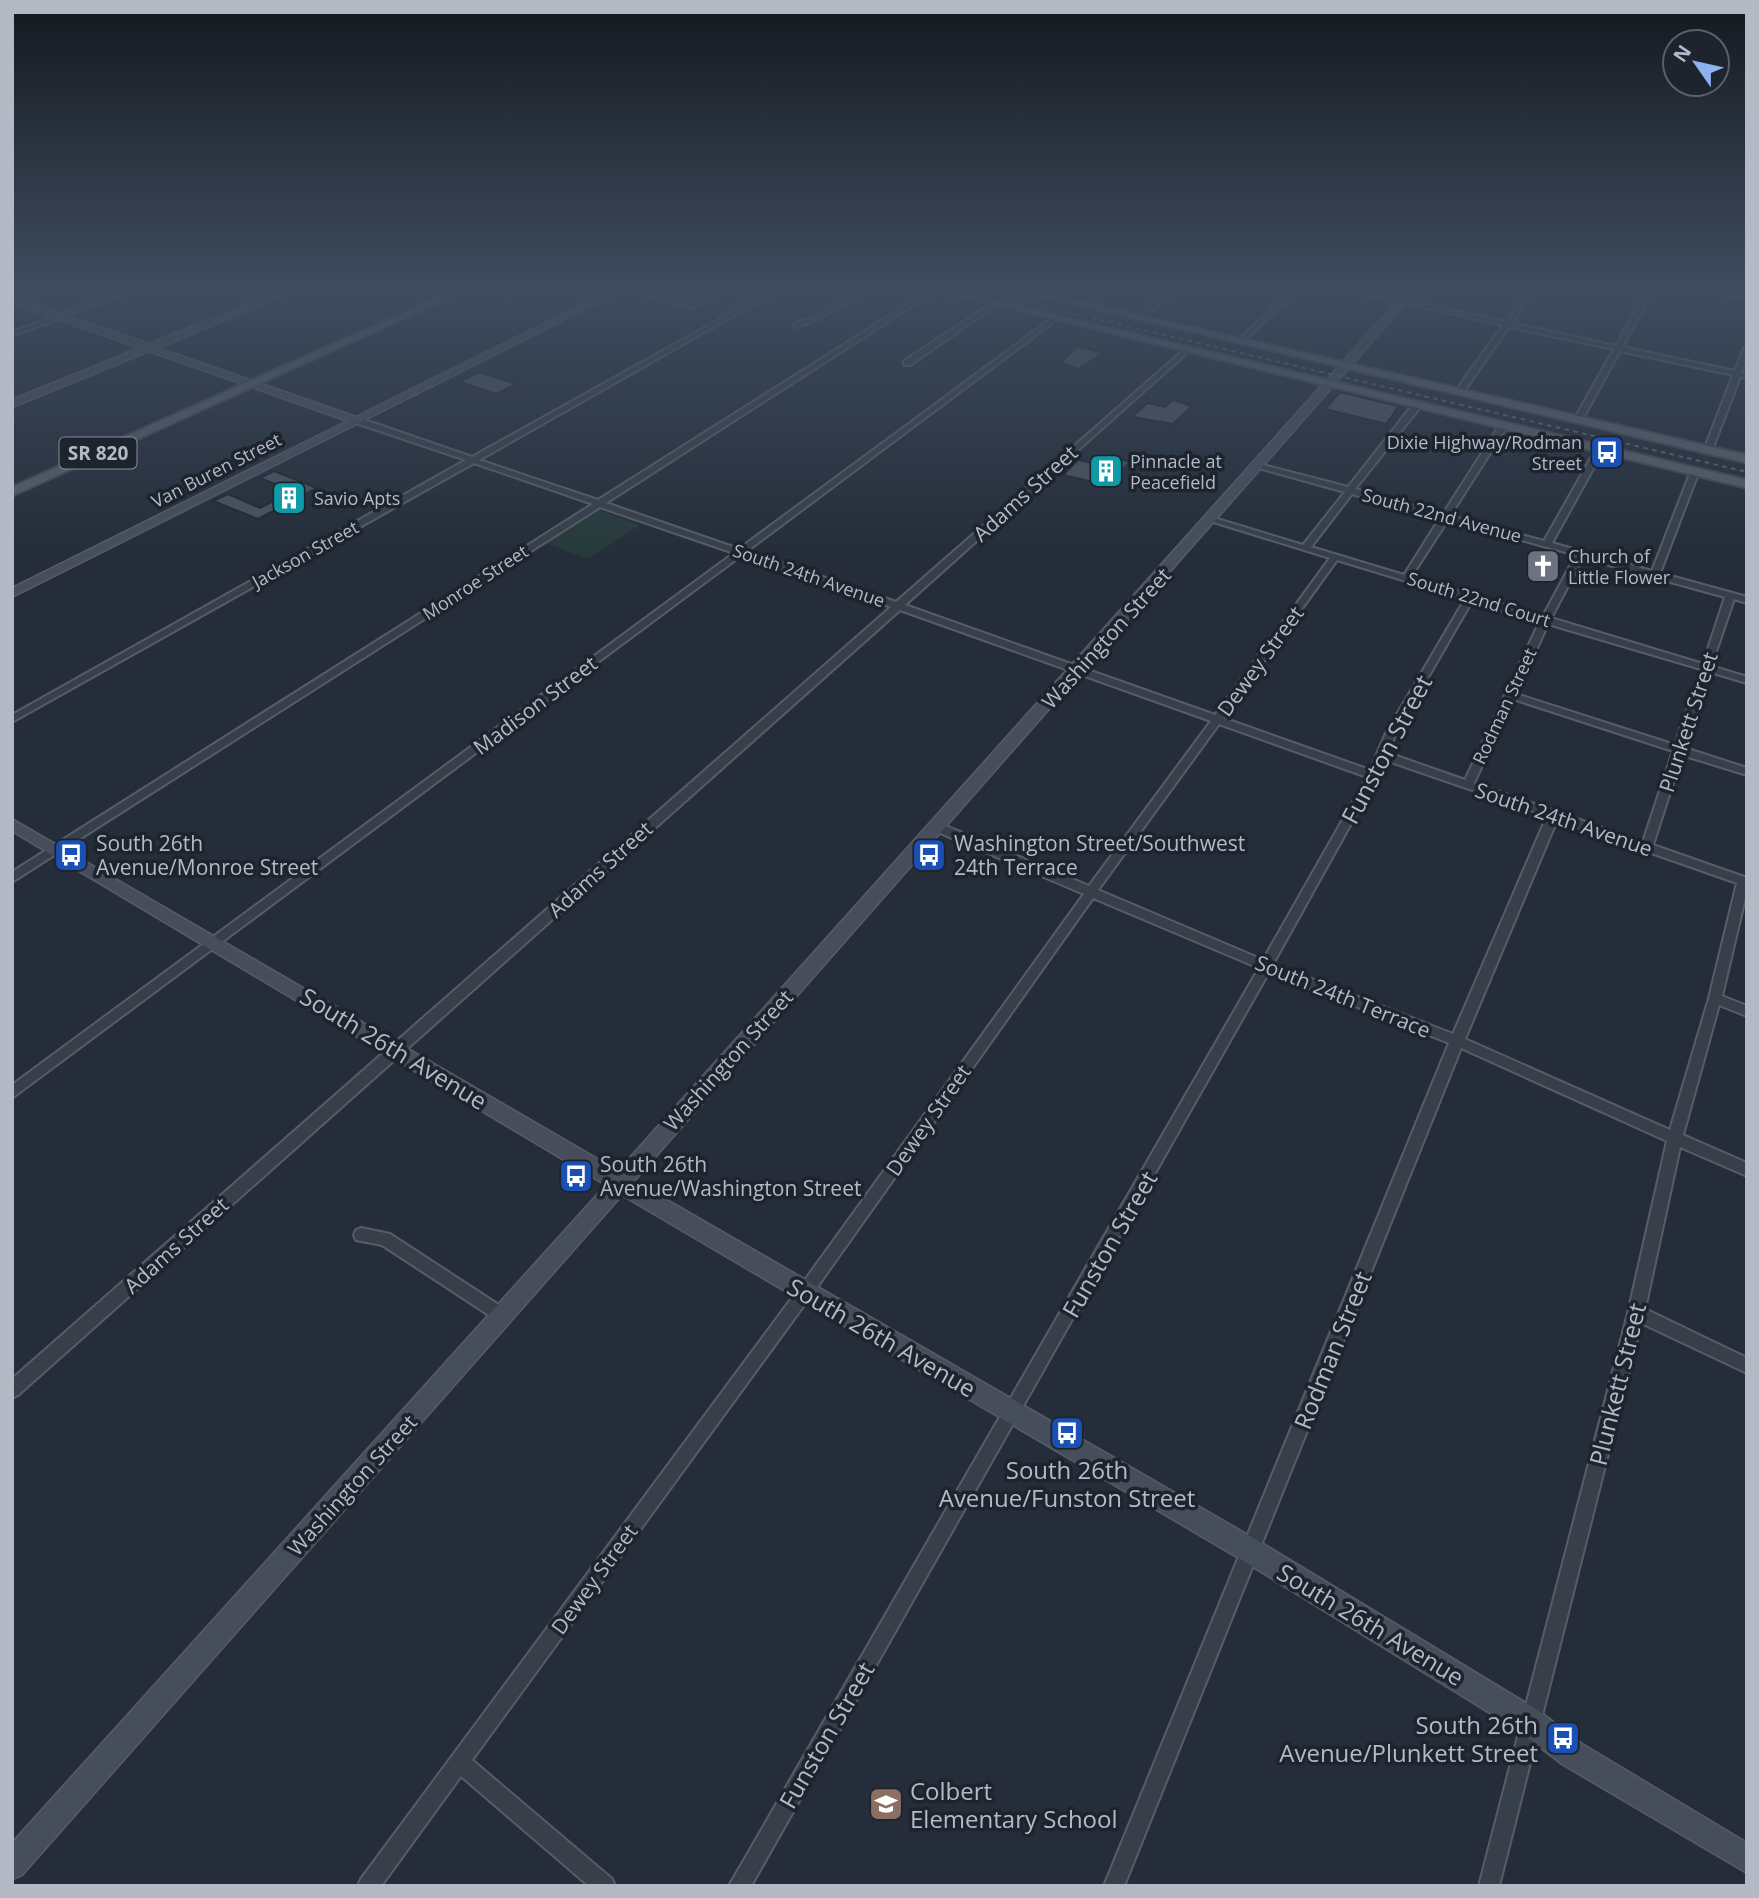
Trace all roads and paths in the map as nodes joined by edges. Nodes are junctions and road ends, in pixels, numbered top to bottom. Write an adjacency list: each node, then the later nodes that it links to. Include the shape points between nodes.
1 (82, 376): 19 (street)
2 (229, 376): 16 (street, South 24th Avenue)
3 (261, 376): 16 (main road, SR 820)
4 (264, 376): 16 (main road, SR 820)
5 (444, 376): 22 (street, Van Buren Street)
6 (623, 376): 27 (street, Jackson Street)
7 (797, 376): 34 (street, Monroe Street)
8 (978, 376): 39 (street, Madison Street)
9 (1158, 376): 48 (street, Adams Street)
10 (1299, 376): 17 (main road)
11 (1336, 376): 17 (street, Washington Street)
12 (1390, 376): 18 (main road)
13 (1471, 376): 18 (street)
14 (1602, 376): 21 (street)
15 (1736, 376): 25 (street)
16 (248, 382): 22 (street, South 24th Avenue); 30 (main road, SR 820); 33 (main road, SR 820)
17 (1330, 383): 20 (main road); 28 (street, Washington Street)
18 (1460, 392): 21 (main road)
19 (12, 404)
20 (1418, 404): 23 (main road); 32 (street)
21 (1578, 419): 25 (main road)
22 (356, 420): 27 (street, South 24th Avenue); 44 (street, Van Buren Street)
23 (1504, 425): 24 (main road); 35 (street)
24 (1600, 449): 29 (main road); 37 (street)
25 (1708, 450): 26 (main road)
26 (1747, 459)
27 (473, 460): 34 (street, South 24th Avenue); 54 (street, Jackson Street)
28 (1258, 465): 32 (street, South 22nd Avenue); 36 (street, Washington Street)
29 (1695, 471): 31 (main road); 42 (street)
30 (12, 483)
31 (1747, 484)
32 (1350, 490): 35 (street, South 22nd Avenue); 38 (street)
33 (12, 492)
34 (599, 503): 39 (street, South 24th Avenue); 65 (street, Monroe Street)
35 (1447, 516): 37 (street, South 22nd Avenue); 43 (street)
36 (1211, 520): 38 (street, South 22nd Court); 51 (street, Washington Street)
37 (1548, 544): 40 (street, South 22nd Avenue)
38 (1306, 547): 41 (street, South 22nd Court)
39 (741, 552): 48 (street, South 24th Avenue); 69 (street, Madison Street)
40 (1581, 554): 42 (street, South 22nd Avenue); 49 (street, Rodman Street)
41 (1336, 556): 43 (street, South 22nd Court); 55 (street, Dewey Street)
42 (1655, 575): 45 (street, South 22nd Avenue)
43 (1407, 577): 46 (street, South 22nd Court)
44 (12, 593)
45 (1730, 596): 47 (street, South 22nd Avenue); 50 (street, Plunkett Street)
46 (1471, 597): 49 (street, South 22nd Court); 57 (street, Funston Street)
47 (1747, 600)
48 (898, 606): 51 (street, South 24th Avenue); 74 (street, Adams Street)
49 (1545, 620): 50 (street, South 22nd Court); 53 (street, Rodman Street)
50 (1704, 667): 52 (street, South 22nd Court); 56 (street, Plunkett Street)
51 (1078, 669): 55 (street, South 24th Avenue); 63 (street, Washington Street)
52 (1747, 680)
53 (1510, 695): 56 (street); 60 (street, Rodman Street)
54 (12, 719)
55 (1218, 720): 59 (street, South 24th Avenue); 68 (street, Dewey Street)
56 (1678, 750): 58 (street); 64 (street, Plunkett Street)
57 (1381, 755): 59 (street, Funston Street); 60 (street, South 24th Avenue)
58 (1747, 772)
59 (1373, 775): 70 (street, Funston Street)
60 (1468, 785): 61 (street, South 24th Avenue)
61 (1553, 815): 64 (street, South 24th Avenue); 73 (street, Rodman Street)
62 (12, 824): 65 (street, South 26th Avenue)
63 (937, 827): 68 (street, South 24th Terrace); 78 (street, Washington Street)
64 (1646, 848): 67 (street, South 24th Avenue)
65 (56, 850): 66 (street, Monroe Street); 69 (street, South 26th Avenue)
66 (12, 878)
67 (1745, 882): 71 (street, Plunkett Street)
68 (1091, 892): 70 (street, South 24th Terrace); 80 (street, Dewey Street)
69 (216, 942): 74 (street, South 26th Avenue); 75 (street, Madison Street)
70 (1266, 966): 73 (street, South 24th Terrace); 85 (street, Funston Street)
71 (1715, 998): 72 (street); 76 (street, Plunkett Street)
72 (1747, 1011)
73 (1457, 1041): 76 (street, South 24th Terrace); 86 (street, Rodman Street)
74 (396, 1050): 78 (street, South 26th Avenue); 84 (street, Adams Street)
75 (12, 1093)
76 (1675, 1138): 77 (street, South 24th Terrace); 81 (street, Plunkett Street)
77 (1747, 1170)
78 (620, 1181): 80 (street, South 26th Avenue); 82 (street, Washington Street)
79 (361, 1235): 82 (street, via 386,1239)
80 (805, 1292): 85 (street, South 26th Avenue); 88 (street, Dewey Street)
81 (1636, 1313): 83 (street); 87 (street, Plunkett Street)
82 (503, 1316): 90 (street, Washington Street)
83 (1747, 1366)
84 (12, 1390)
85 (1012, 1413): 86 (street, South 26th Avenue); 93 (street, Funston Street)
86 (1251, 1551): 87 (street, South 26th Avenue); 94 (street, Rodman Street)
87 (1529, 1721): 89 (street, South 26th Avenue, via 1572,1754); 95 (street, Plunkett Street)
88 (459, 1762): 91 (street, Dewey Street); 92 (street)
89 (1747, 1858)
90 (12, 1865)
91 (368, 1886)
92 (605, 1886)
93 (739, 1886)
94 (1114, 1886)
95 (1489, 1886)

